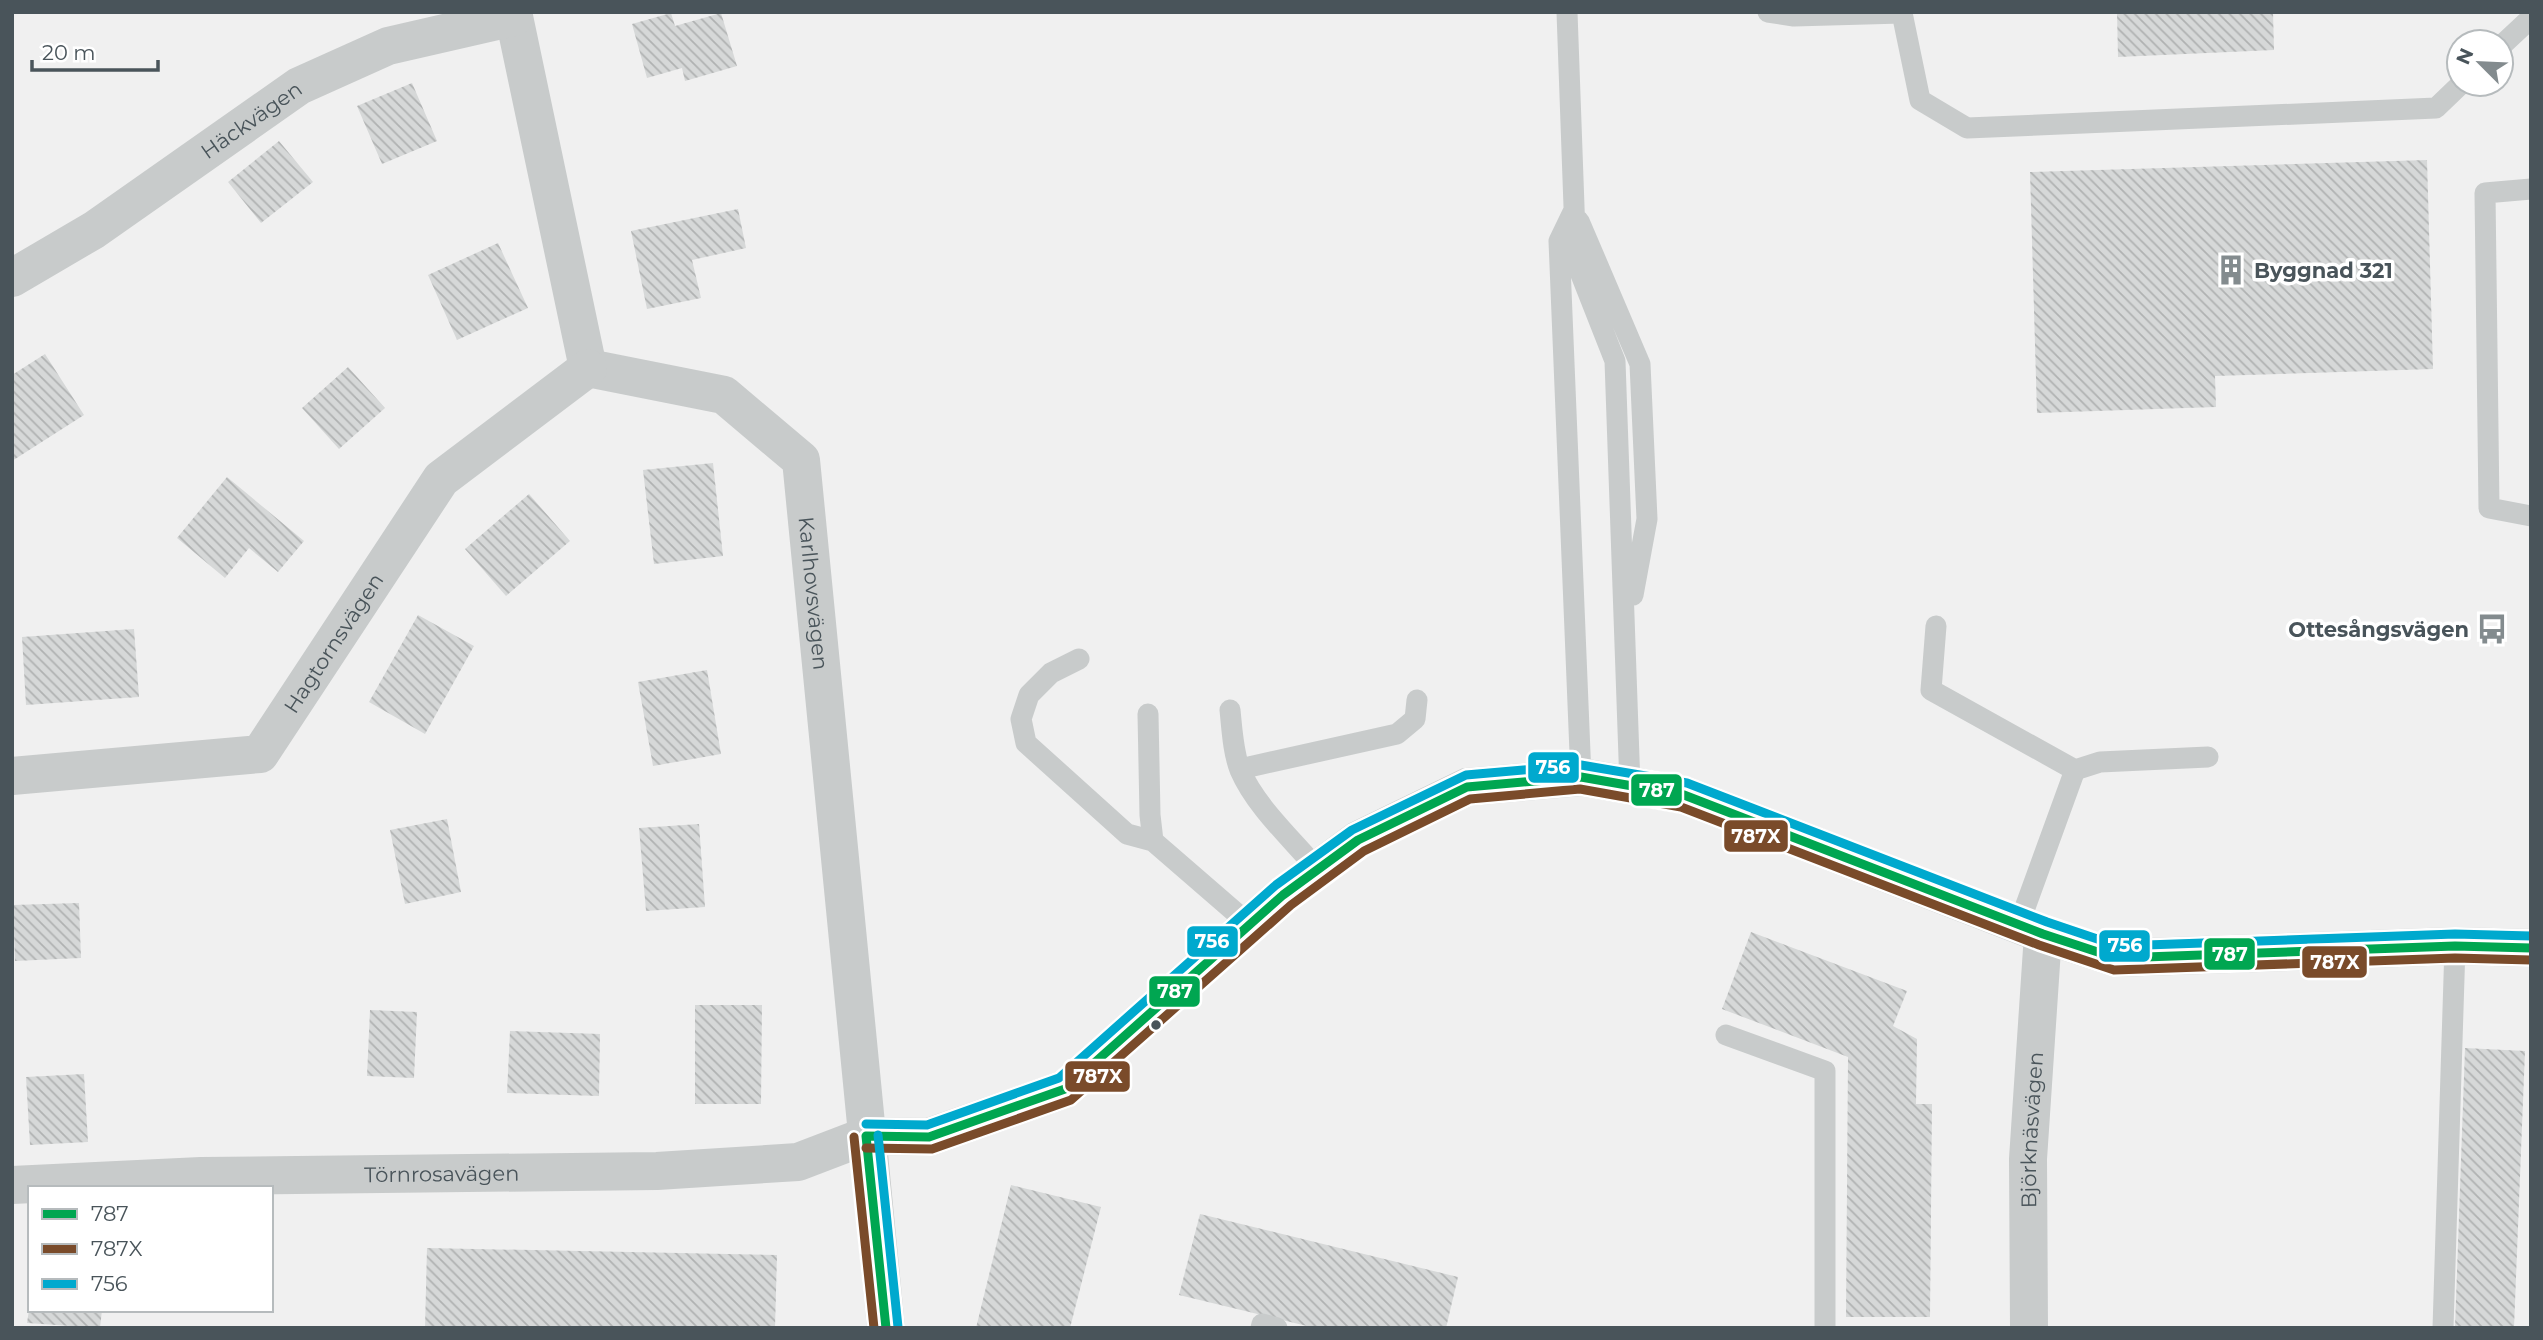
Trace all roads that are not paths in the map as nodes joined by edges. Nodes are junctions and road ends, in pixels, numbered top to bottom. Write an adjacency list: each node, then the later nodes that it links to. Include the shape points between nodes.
1 (1567, 12): 9 (lane)
2 (1768, 12): 3 (lane, via 1794,16)
3 (1903, 13): 7 (lane, via 1920,100 1967,128 2436,108)
4 (513, 15): 10 (street, Häckvägen, via 388,46 299,86 94,230); 11 (street)
5 (2531, 18): 6 (lane)
6 (2515, 33)
7 (2446, 98)
8 (2531, 189): 12 (lane, via 2485,193 2489,508)
9 (1574, 209): 22 (lane, via 1559,241); 23 (lane, via 1576,262 1615,361)
10 (12, 278)
11 (588, 368): 21 (street, Hagtornsvägen, via 441,479 260,754); 31 (street, Karlhovsvägen, via 724,395 801,460)
12 (2531, 516)
13 (1936, 626): 20 (lane, via 1931,690)
14 (1079, 659): 24 (lane, via 1051,673 1029,695 1021,719 1026,743 1127,834)
15 (1417, 700): 19 (lane, via 1415,719 1397,734)
16 (1230, 710): 19 (lane)
17 (1148, 714): 24 (lane)
18 (2208, 757): 20 (lane, via 2100,762)
19 (1240, 769): 25 (lane, via 1259,800)
20 (2075, 770): 27 (lane)
21 (12, 776)
22 (1581, 777): 23 (street); 25 (street, via 1467,787 1358,840)
23 (1630, 786): 27 (street, via 1684,795)
24 (1153, 841): 26 (lane)
25 (1318, 870): 26 (street)
26 (1250, 925): 31 (street, via 1065,1089 929,1137)
27 (2031, 929): 28 (street, via 2116,958); 37 (street, Björknäsvägen)
28 (2455, 946): 29 (street); 38 (lane)
29 (2531, 948)
30 (1726, 1035): 36 (lane, via 1825,1071)
31 (866, 1136): 32 (street, Törnrosavägen, via 798,1162 657,1171 201,1175); 33 (street, Karlhovsvägen)
32 (12, 1185)
33 (886, 1328)
34 (1261, 1328): 35 (lane, via 1262,1324)
35 (1277, 1328)
36 (1825, 1328)
37 (2029, 1328)
38 (2443, 1328)

